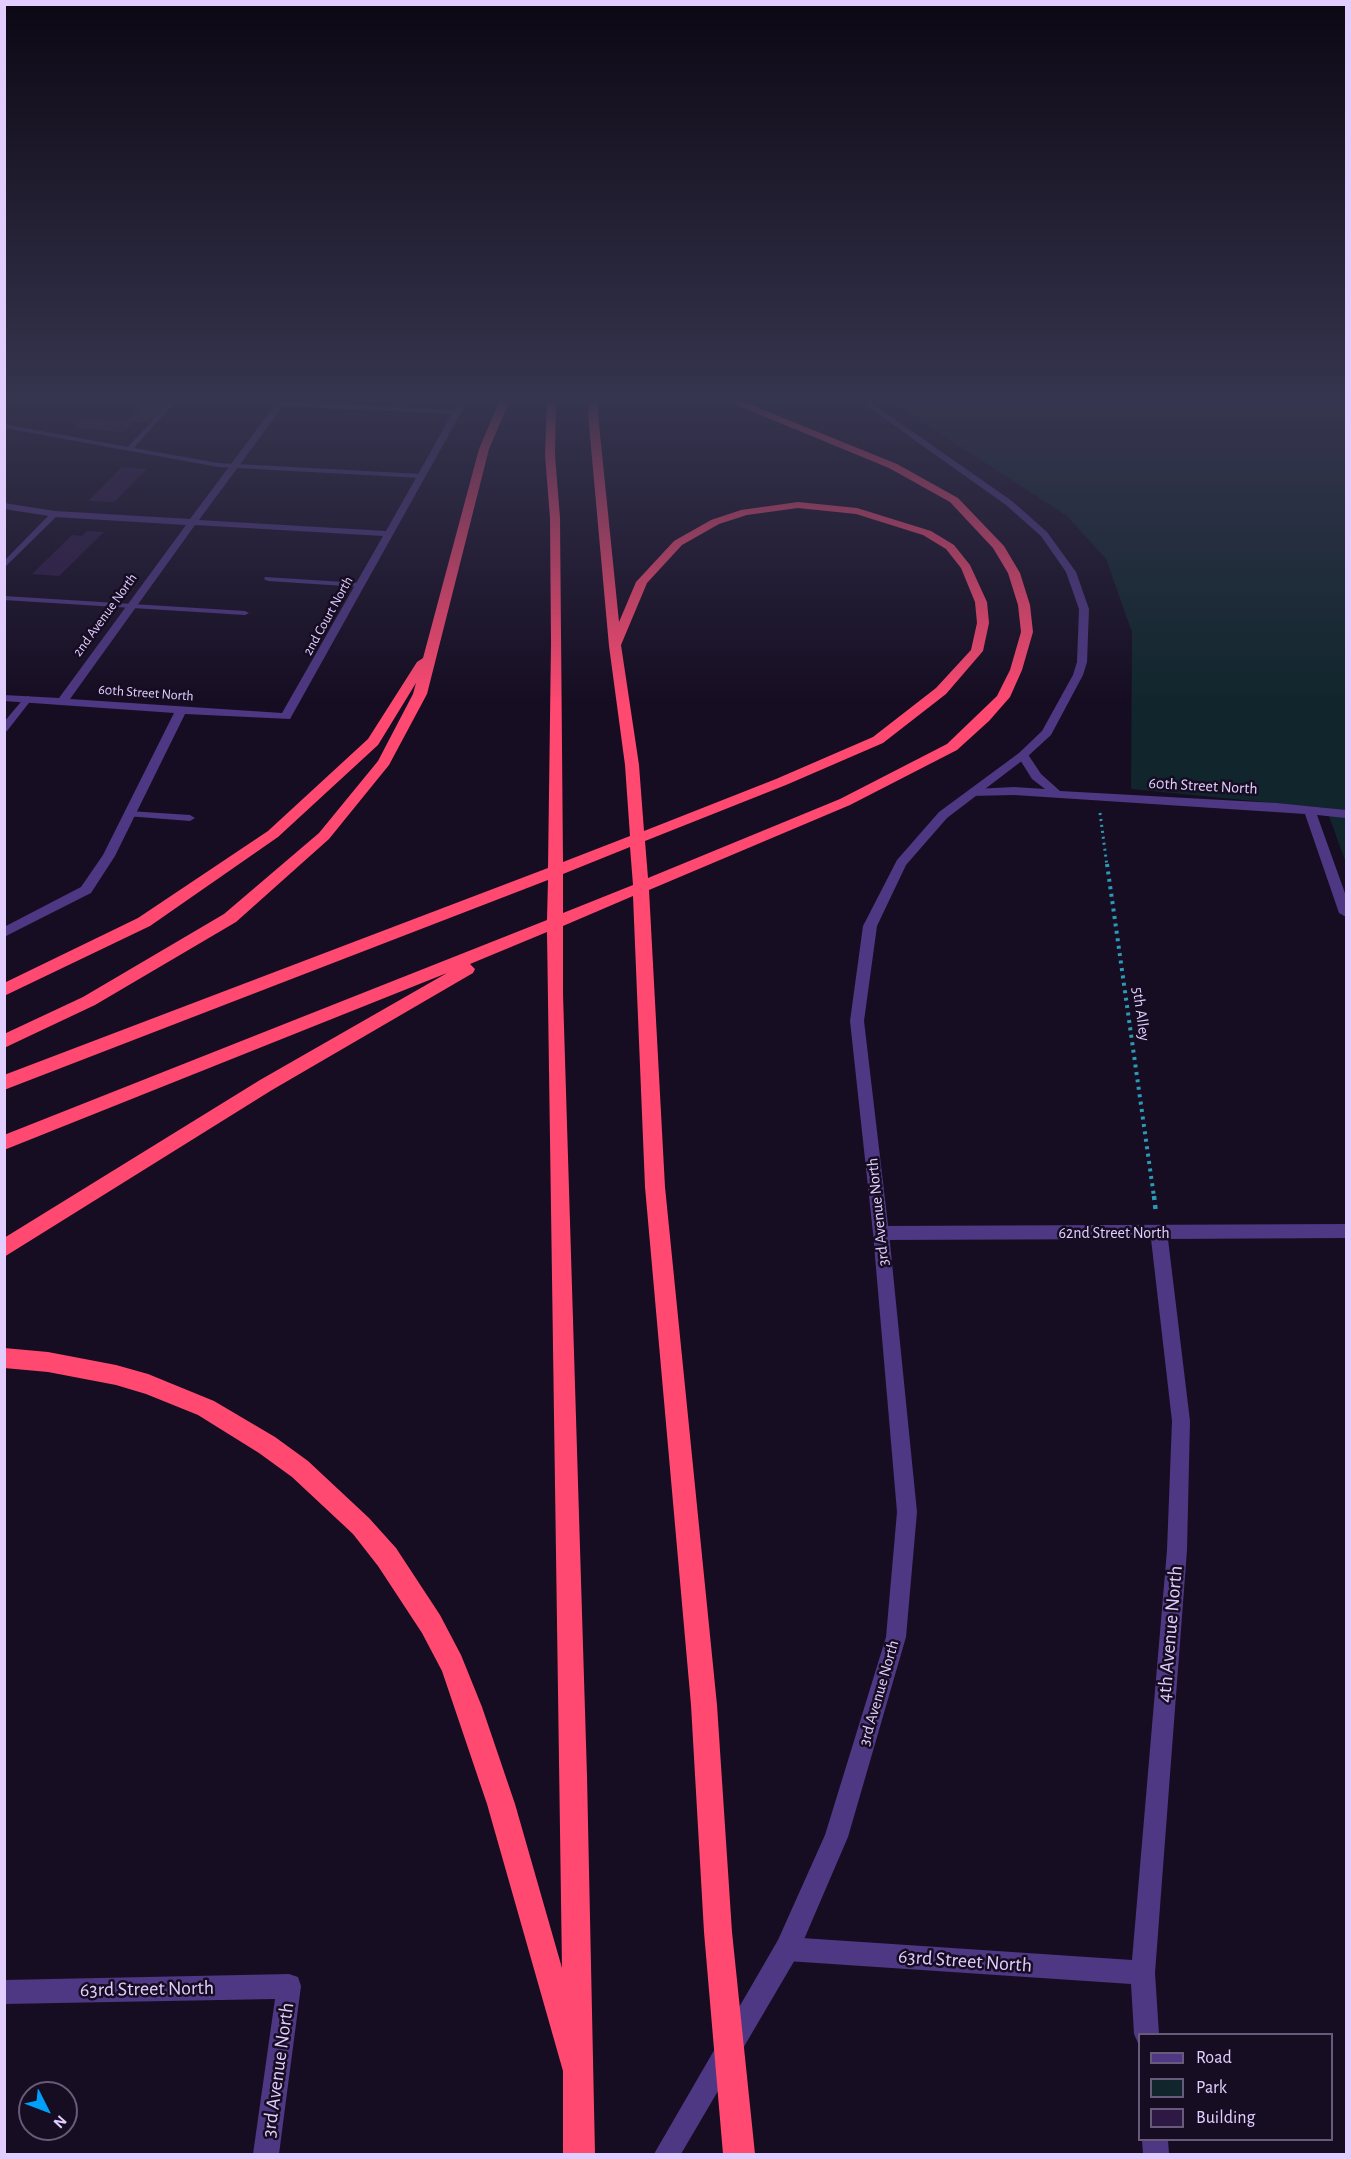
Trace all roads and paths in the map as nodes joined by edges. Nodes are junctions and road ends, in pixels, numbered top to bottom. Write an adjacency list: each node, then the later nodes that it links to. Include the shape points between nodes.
1 (207, 503): 10 (street, 2nd Avenue North)
2 (406, 503): 11 (street, 2nd Court North)
3 (470, 503): 19 (highway)
4 (554, 503): 51 (highway, via 555,994)
5 (601, 503): 18 (highway)
6 (957, 503): 36 (highway, via 998,546 1014,573 1024,605 1026,632 1016,670 1003,697 984,718 952,747 845,802)
7 (1009, 503): 26 (street, 3rd Avenue North, via 1044,534 1071,572 1084,609 1078,675 1047,733)
8 (4, 506): 9 (street)
9 (55, 514): 10 (street); 12 (lane)
10 (193, 522): 11 (street); 16 (street, 2nd Avenue North)
11 (389, 534): 14 (street, 2nd Court North)
12 (4, 566)
13 (268, 579): 14 (lane)
14 (360, 585): 24 (street, 2nd Court North)
15 (4, 598): 16 (lane)
16 (130, 606): 17 (lane); 22 (street, 2nd Avenue North)
17 (245, 613)
18 (615, 646): 39 (highway, via 642,582 678,543 715,522 774,507 857,511 927,533 950,547 966,567 981,602 983,623 978,651 940,691 878,740 450,913); 55 (highway, via 632,765 656,1186 704,1705 718,1932)
19 (432, 648): 37 (highway, via 374,742 273,834 144,922); 38 (highway, via 420,694 384,762 324,836 230,918 89,1001)
20 (4, 698): 21 (street, 60th Street North)
21 (28, 699): 22 (street, 60th Street North); 25 (lane)
22 (62, 702): 23 (street, 60th Street North)
23 (181, 710): 24 (street, 60th Street North); 31 (street)
24 (286, 717)
25 (4, 729)
26 (1023, 755): 27 (street, 3rd Avenue North); 28 (street, via 1036,776)
27 (974, 793): 28 (street, 60th Street North, via 1014,790); 42 (street, 3rd Avenue North, via 943,815 901,863 870,926 857,1021)
28 (1058, 794): 29 (street, 60th Street North)
29 (1098, 797): 30 (street, 60th Street North); 43 (path, 5th Alley)
30 (1310, 811): 32 (street, 60th Street North); 34 (street)
31 (129, 814): 33 (lane); 35 (street, via 109,856 86,890)
32 (1347, 814)
33 (189, 818)
34 (1347, 913)
35 (4, 933)
36 (531, 933): 40 (highway); 44 (highway, via 266,1085)
37 (4, 990)
38 (4, 1042)
39 (4, 1083)
40 (4, 1143)
41 (1347, 1231): 43 (street, 62nd Street North)
42 (881, 1233): 43 (street, 62nd Street North); 46 (street, 3rd Avenue North, via 907,1512 896,1637 836,1837)
43 (1159, 1233): 47 (street, 4th Avenue North, via 1182,1421 1177,1550)
44 (4, 1249)
45 (4, 1358): 51 (highway, via 116,1375 206,1408 300,1469 361,1526 409,1589 452,1664 485,1751)
46 (787, 1949): 47 (street, 63rd Street North); 54 (street, 3rd Avenue North)
47 (1143, 1973): 50 (street, 4th Avenue North)
48 (290, 1986): 49 (street, 63rd Street North); 52 (street, 3rd Avenue North)
49 (4, 1992)
50 (1147, 2033)
51 (579, 2084): 53 (highway)
52 (266, 2154)
53 (579, 2154)
54 (667, 2154)
55 (739, 2154)

